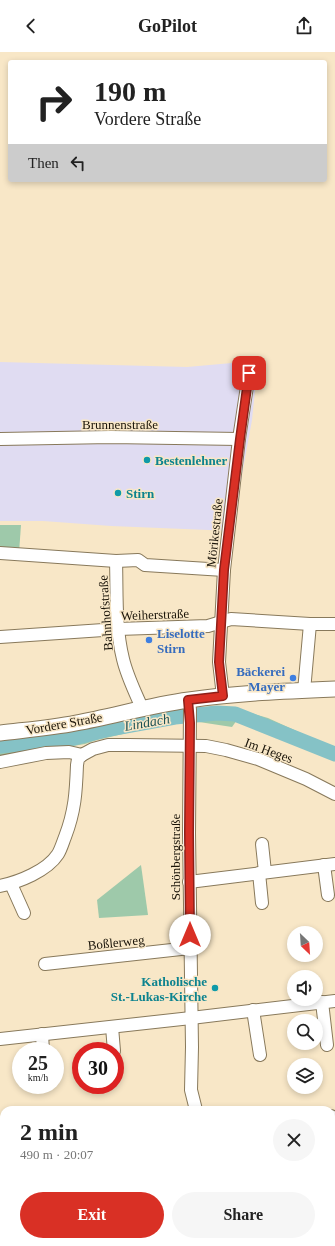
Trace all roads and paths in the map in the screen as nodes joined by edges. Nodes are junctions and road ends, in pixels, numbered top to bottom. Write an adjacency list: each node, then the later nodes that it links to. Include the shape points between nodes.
1 (249, 373): 3 (street, Mörikestraße)
2 (0, 439): 3 (street, Brunnenstraße)
3 (240, 439): 6 (street, Mörikestraße)
4 (0, 553): 5 (street)
5 (116, 560): 6 (street, via 138,560 145,566); 10 (street, Bahnhofstraße)
6 (224, 570): 7 (street, Mörikestraße)
7 (221, 622): 8 (street, Weiherstraße, via 231,619); 10 (street, Weiherstraße, via 208,626); 14 (street, Mörikestraße, via 219,662)
8 (310, 624): 9 (street, Weiherstraße); 13 (street)
9 (335, 624)
10 (118, 629): 11 (street, Weiherstraße); 16 (street, Bahnhofstraße, via 123,659)
11 (0, 637)
12 (335, 689): 13 (main road, Vordere Straße)
13 (304, 690): 14 (main road, Vordere Straße)
14 (223, 696): 15 (main road, Vordere Straße)
15 (189, 705): 16 (main road, Vordere Straße); 18 (street, Schönbergstraße)
16 (142, 708): 17 (main road, Vordere Straße, via 71,724)
17 (0, 733)
18 (190, 741): 19 (street, Im Heges, via 108,746 93,749); 21 (street, Im Heges, via 258,758); 25 (street, Schönbergstraße)
19 (82, 755): 20 (street, via 69,752 46,753); 26 (street, via 78,759 75,800 70,822 58,854 40,870)
20 (0, 762)
21 (335, 794)
22 (262, 844): 24 (street)
23 (330, 865): 24 (street); 27 (street)
24 (262, 873): 25 (street); 28 (street)
25 (189, 882): 30 (street, Schönbergstraße)
26 (6, 885): 29 (street)
27 (328, 895)
28 (262, 903)
29 (24, 913)
30 (190, 948): 31 (street, Boßlerweg); 37 (street, Schönbergstraße)
31 (45, 964)
32 (335, 1001): 33 (street)
33 (323, 1002)
34 (288, 1006): 36 (street)
35 (322, 1006): 43 (street)
36 (253, 1010): 37 (street); 44 (street)
37 (191, 1018): 38 (street); 45 (street, Schönbergstraße, via 190,1090)
38 (112, 1027): 39 (street); 42 (street)
39 (42, 1034): 40 (street); 41 (street)
40 (0, 1039)
41 (43, 1042)
42 (113, 1042)
43 (327, 1045)
44 (260, 1055)
45 (195, 1106)

